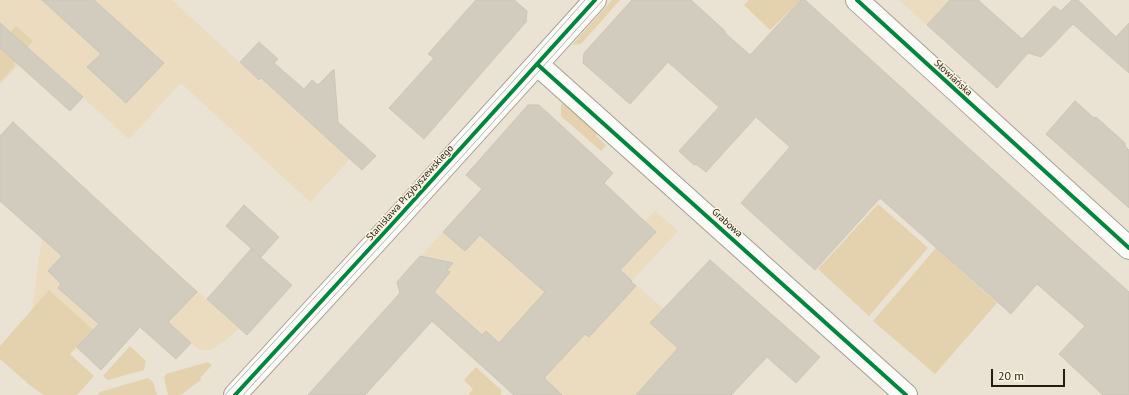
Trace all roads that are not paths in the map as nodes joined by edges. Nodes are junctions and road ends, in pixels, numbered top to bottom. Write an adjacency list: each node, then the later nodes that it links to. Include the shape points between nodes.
1 (857, 0): 4 (street, Słowiańska)
2 (584, 3): 3 (street, Stanisława Przybyszewskiego)
3 (537, 64): 5 (street, Stanisława Przybyszewskiego); 6 (street, Grabowa)
4 (1129, 248)
5 (235, 395)
6 (906, 395)

